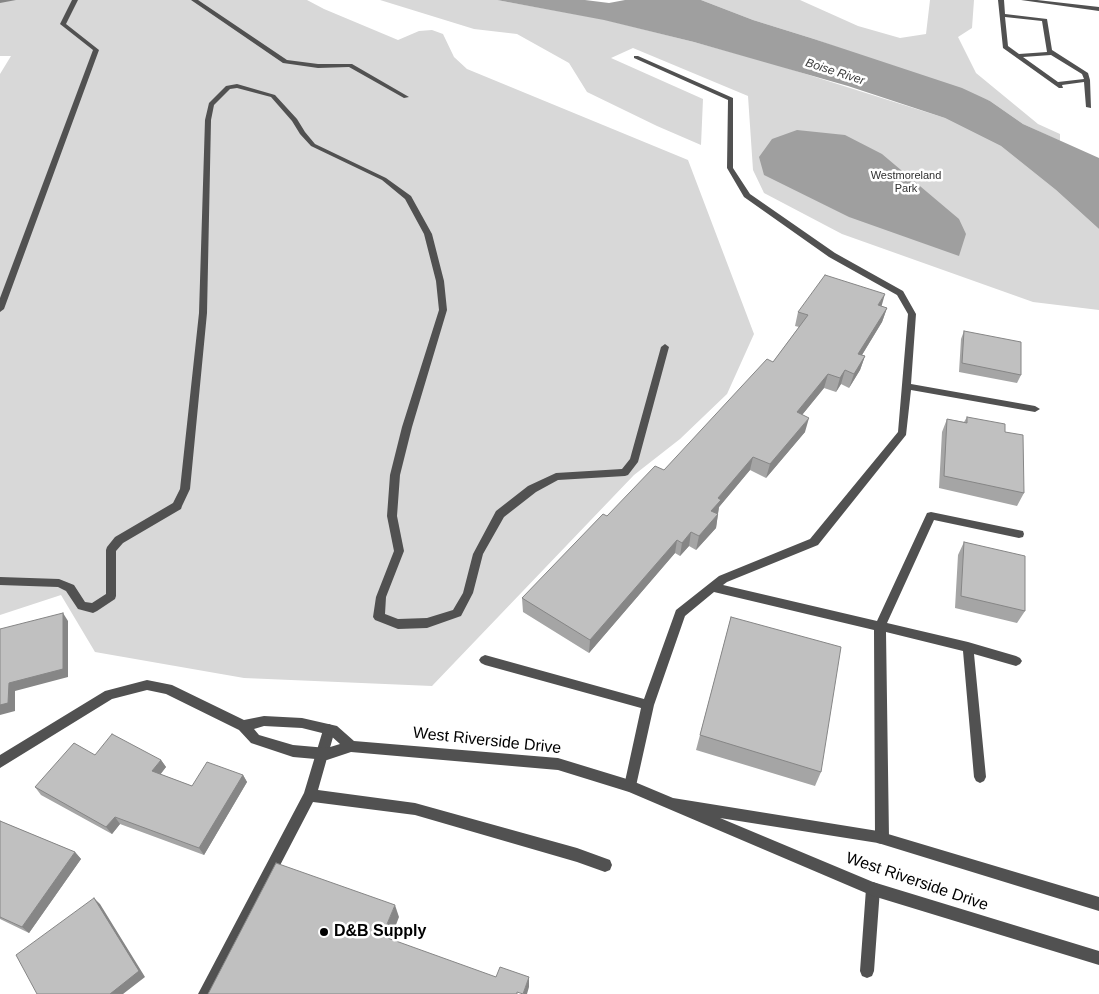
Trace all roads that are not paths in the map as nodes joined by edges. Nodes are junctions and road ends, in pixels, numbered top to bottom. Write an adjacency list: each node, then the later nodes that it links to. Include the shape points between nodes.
1 (75, 0): 13 (street, via 63,24 96,50)
2 (194, 0): 11 (street, via 285,62 350,65)
3 (1001, 0): 6 (street)
4 (1024, 0): 5 (street)
5 (1099, 9)
6 (1003, 15): 7 (street, via 1045,20 1049,50); 8 (street, via 1005,47)
7 (1053, 53): 8 (street); 10 (street, via 1085,73)
8 (1018, 56): 10 (street, via 1060,86)
9 (636, 57): 15 (street, via 731,99 730,168 747,194 832,255 900,293 912,314)
10 (1086, 80): 12 (street)
11 (406, 97)
12 (1089, 107)
13 (0, 309)
14 (665, 347): 18 (street, via 635,460 625,472 556,477 532,489 500,514 478,554 468,593 458,613 428,623 398,624 379,617 380,597 399,552 392,516 395,475 443,310 440,281 428,234 408,198 384,179 313,145 273,96 237,86 228,87 211,104 208,120 203,313 184,490 177,506 119,540 111,550 111,596 93,608 82,606 70,588 59,583)
15 (907, 386): 16 (street); 19 (street, via 903,433 814,542 723,579)
16 (1035, 409)
17 (1019, 534): 20 (street, via 931,516)
18 (0, 581)
19 (712, 587): 20 (street); 24 (street, via 680,613)
20 (880, 627): 21 (street); 34 (street)
21 (968, 647): 23 (street); 30 (street)
22 (485, 660): 24 (street)
23 (1016, 661)
24 (648, 705): 31 (street)
25 (243, 726): 26 (street, via 264,721 302,723); 28 (street, West Riverside Drive, via 255,739 292,751); 29 (street, West Riverside Drive, via 168,689 146,685 109,695)
26 (329, 730): 27 (street, via 334,730); 28 (street)
27 (352, 746): 28 (street, West Riverside Drive); 31 (street, West Riverside Drive, via 558,764)
28 (321, 754): 32 (street)
29 (0, 762)
30 (980, 777)
31 (630, 786): 33 (street, West Riverside Drive)
32 (310, 795): 35 (street, via 415,809); 40 (street)
33 (672, 804): 34 (street, West Riverside Drive); 36 (street, West Riverside Drive)
34 (882, 838): 37 (street, West Riverside Drive)
35 (605, 865)
36 (873, 889): 38 (street, West Riverside Drive); 39 (street)
37 (1099, 904)
38 (1099, 958)
39 (868, 971)
40 (205, 994)

